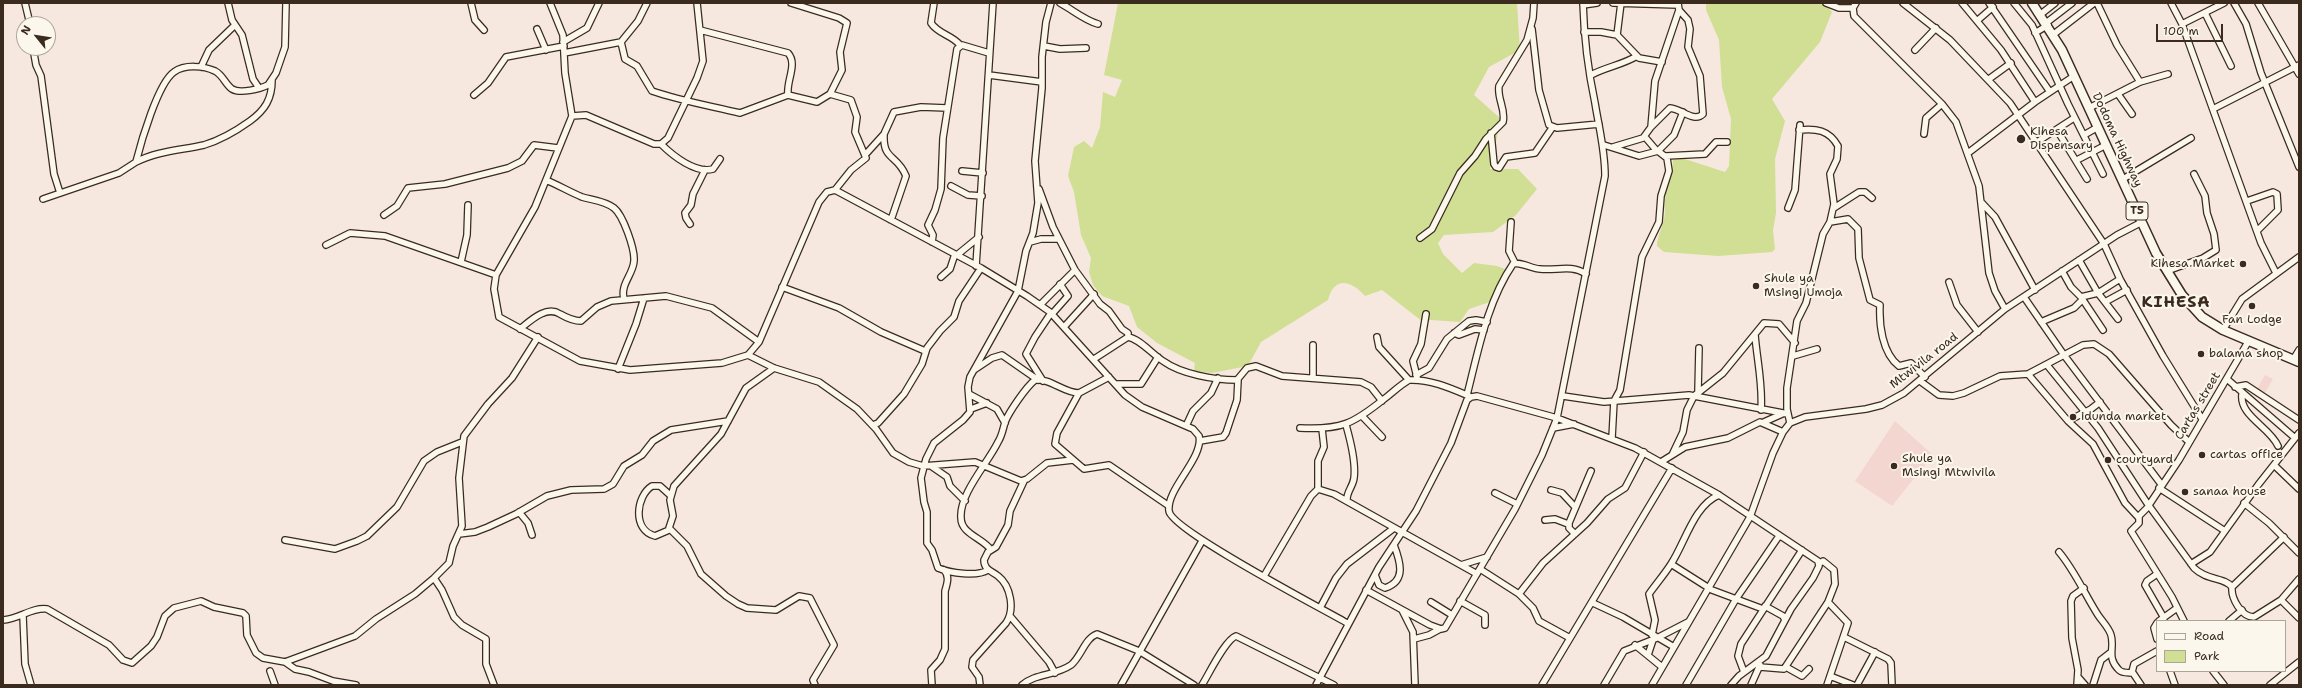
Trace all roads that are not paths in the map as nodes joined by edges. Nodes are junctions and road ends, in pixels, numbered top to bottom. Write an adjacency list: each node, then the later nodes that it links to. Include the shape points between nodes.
1 (25, 3): 37 (street)
2 (228, 3): 43 (street)
3 (286, 3): 74 (street, via 285,45)
4 (471, 3): 46 (street, via 475,20)
5 (550, 3): 53 (street, via 560,25)
6 (599, 3): 53 (street, via 587,28)
7 (646, 3): 52 (street, via 638,21)
8 (697, 3): 47 (street)
9 (790, 3): 81 (street, via 839,18 847,23 840,52 842,70)
10 (934, 3): 54 (street, via 931,23 938,31)
11 (993, 3): 60 (street)
12 (1051, 3): 55 (street)
13 (1060, 3): 39 (street, via 1077,11 1083,18)
14 (1534, 3): 40 (street)
15 (1597, 3): 31 (street)
16 (1613, 3): 17 (street)
17 (1621, 3): 33 (street); 51 (street)
18 (1826, 3): 34 (street, via 1839,8)
19 (1903, 3): 44 (street)
20 (1962, 3): 38 (street)
21 (2014, 3): 49 (street)
22 (2032, 3): 36 (highway, Dodoma Highway / T5)
23 (2055, 3): 36 (street)
24 (2072, 3): 41 (street)
25 (2094, 3): 50 (street)
26 (2097, 3): 76 (street, via 2118,46)
27 (2170, 3): 42 (street)
28 (2224, 3): 35 (street)
29 (2234, 3): 77 (street, via 2248,30)
30 (2258, 3): 66 (street)
31 (1585, 4): 48 (street)
32 (1991, 5): 38 (street); 80 (street)
33 (1679, 6): 63 (street); 91 (street, via 1688,20 1688,47 1700,76 1704,112 1701,116 1691,117)
34 (1855, 6): 87 (street, via 1854,16)
35 (2205, 13): 42 (street); 65 (street)
36 (2041, 14): 41 (highway, Dodoma Highway / T5)
37 (28, 16)
38 (1978, 20): 64 (street)
39 (1098, 24)
40 (1532, 24): 99 (street, via 1541,100); 101 (street, via 1523,48 1499,86 1504,120 1502,125)
41 (2047, 24): 49 (street); 50 (highway, Dodoma Highway / T5)
42 (2182, 24): 90 (street)
43 (235, 25): 67 (street, via 209,50); 79 (street, via 242,35 253,79)
44 (1936, 28): 58 (street); 73 (street)
45 (536, 29): 57 (street)
46 (484, 30)
47 (700, 30): 84 (street, via 788,53 792,59); 85 (street, via 703,60)
48 (1584, 32): 51 (street); 71 (street)
49 (2035, 33): 78 (street)
50 (2054, 34): 72 (highway, Dodoma Highway / T5)
51 (1617, 35): 62 (street)
52 (621, 42): 59 (street); 85 (street, via 625,59 638,66 652,92 670,95)
53 (563, 44): 57 (street); 59 (street)
54 (960, 45): 60 (street); 88 (street, via 957,49)
55 (1044, 46): 56 (street, via 1060,49); 75 (street)
56 (1086, 48)
57 (546, 50): 83 (street, via 506,57 488,83)
58 (1916, 50)
59 (564, 53): 93 (street)
60 (989, 53): 70 (street)
61 (34, 56): 134 (street, via 41,76 54,174)
62 (1637, 56): 63 (street); 71 (street)
63 (1662, 62): 97 (street, via 1656,81)
64 (2011, 63): 73 (street); 86 (street)
65 (2230, 66)
66 (2297, 66): 69 (street); 77 (street)
67 (201, 67): 79 (street, via 218,73 234,89); 121 (street, via 185,67 172,73 148,123)
68 (2168, 74): 76 (street)
69 (2299, 74)
70 (989, 75): 75 (street); 125 (street)
71 (1591, 75): 96 (street)
72 (2074, 76): 78 (street); 89 (highway, Dodoma Highway / T5)
73 (1989, 79): 94 (street)
74 (272, 80): 79 (street, via 268,85); 121 (street, via 272,94 266,105 254,118 236,130 206,144)
75 (1042, 82): 131 (street, via 1035,161)
76 (2140, 82): 82 (street)
77 (2265, 82): 90 (street); 122 (street)
78 (2060, 86): 80 (street); 95 (street)
79 (259, 88)
80 (2050, 92): 86 (street)
81 (830, 94): 84 (street, via 820,102); 117 (street, via 853,102 857,117 855,132)
82 (2118, 94): 89 (street); 92 (street)
83 (474, 95)
84 (788, 95): 85 (street, via 740,113)
85 (686, 102): 109 (street, via 668,138)
86 (2035, 102): 94 (street)
87 (1942, 104): 103 (street, via 1926,118); 116 (street, via 1956,122)
88 (946, 108): 102 (street, via 921,107 894,112); 153 (street, via 938,203 928,225 933,235)
89 (2089, 108): 98 (highway, Dodoma Highway / T5)
90 (2213, 109): 139 (street)
91 (1683, 112): 97 (street, via 1668,109); 114 (street, via 1674,135)
92 (2132, 114)
93 (572, 116): 109 (street, via 586,115 650,143); 113 (street)
94 (2018, 116): 108 (street); 116 (street)
95 (2074, 118): 100 (street); 104 (street)
96 (1599, 124): 99 (street); 110 (street)
97 (1651, 127): 105 (street)
98 (2098, 127): 104 (street); 111 (highway, Dodoma Highway / T5)
99 (1552, 128): 101 (street, via 1535,153 1506,157 1499,168 1494,164)
100 (2057, 130): 108 (street); 120 (street)
101 (1491, 133): 151 (street, via 1456,178 1450,196 1432,229)
102 (884, 134): 117 (street); 144 (street, via 886,152 899,162 906,176)
103 (1924, 134)
104 (2084, 135): 115 (street)
105 (1645, 136): 112 (street); 114 (street)
106 (2191, 138): 129 (street)
107 (1727, 142): 118 (street, via 1716,142 1705,154)
108 (2037, 142): 155 (street)
109 (661, 144): 123 (street, via 674,156)
110 (1604, 145): 112 (street); 167 (street, via 1604,184)
111 (2106, 145): 115 (street); 129 (highway, Dodoma Highway / T5)
112 (1613, 147): 114 (street, via 1638,156)
113 (558, 148): 130 (street); 143 (street, via 534,145 522,161 508,168 445,184 408,188 397,206)
114 (1657, 151): 118 (street)
115 (2092, 152): 120 (street); 126 (street)
116 (1968, 153): 138 (street, via 1979,186)
117 (865, 156): 133 (street)
118 (1666, 156): 239 (street, via 1669,167 1660,198 1660,218 1642,257 1620,390)
119 (720, 159): 123 (street, via 713,169)
120 (2077, 160): 128 (street)
121 (136, 162): 134 (street, via 119,173)
122 (2299, 167)
123 (705, 170): 148 (street, via 693,194 691,205 685,213)
124 (962, 171): 125 (street)
125 (983, 173): 135 (street)
126 (2103, 174)
127 (2194, 174): 164 (street, via 2205,196 2216,250 2203,258)
128 (2087, 179)
129 (2122, 179): 147 (highway, Dodoma Highway / T5)
130 (546, 180): 168 (street, via 535,207); 182 (street, via 608,204 617,210 634,256 633,268 624,288)
131 (1037, 185): 152 (street); 154 (street, via 1038,203)
132 (951, 186): 135 (street, via 968,195)
133 (835, 190): 144 (street); 173 (street, via 827,192 819,202)
134 (60, 193): 137 (street)
135 (982, 196): 150 (street)
136 (1872, 198): 142 (street, via 1865,192 1859,192)
137 (43, 199)
138 (1981, 202): 174 (street, via 1995,217); 185 (street, via 1989,273)
139 (2247, 202): 149 (street); 149 (street, via 2273,192 2277,194 2278,210)
140 (468, 205): 160 (street)
141 (1788, 208): 142 (street, via 1795,190 1800,128 1812,128 1831,136 1838,146 1837,159 1830,174)
142 (1834, 208): 146 (street)
143 (384, 215)
144 (891, 220): 153 (street)
145 (1511, 222): 161 (street, via 1508,251)
146 (1830, 222): 204 (street, via 1822,234 1806,303 1797,321); 225 (street, via 1848,219 1858,229 1861,267 1870,300 1880,305 1880,322 1889,355 1899,366 1907,362 1913,364)
147 (2142, 222): 155 (street, Mtwivila road); 164 (highway, Dodoma Highway / T5)
148 (690, 224)
149 (2257, 231): 166 (street)
150 (979, 237): 157 (street); 162 (street)
151 (1420, 238)
152 (1059, 239): 154 (street, via 1039,239); 163 (street)
153 (932, 242): 157 (street)
154 (1030, 242): 176 (street)
155 (2104, 244): 159 (street, Mtwivila road); 170 (street)
156 (326, 245): 160 (street, via 350,233 380,235)
157 (956, 255): 162 (street); 169 (street, via 952,265)
158 (2299, 257): 166 (street)
159 (2078, 260): 165 (street, Mtwivila road); 177 (street)
160 (461, 262): 168 (street)
161 (1515, 263): 167 (street, via 1545,270 1572,268); 189 (street)
162 (979, 267): 176 (street); 209 (street, via 959,301 954,317 936,335)
163 (1075, 270): 172 (street); 178 (street)
164 (2167, 271): 195 (highway, Dodoma Highway / T5, via 2182,296 2196,312)
165 (2062, 272): 174 (street, Mtwivila road); 181 (street)
166 (2276, 273): 195 (street, via 2242,299)
167 (1586, 274): 237 (street)
168 (496, 275): 192 (street, via 494,289 497,313 502,320)
169 (941, 277)
170 (2120, 279): 175 (street); 177 (street)
171 (1949, 282): 196 (street, via 1957,305)
172 (1060, 284): 184 (street); 186 (street, via 1068,296)
173 (782, 287): 202 (street); 209 (street, via 839,308 881,332)
174 (2034, 290): 179 (street, Mtwivila road)
175 (2127, 290): 183 (street); 248 (street, via 2163,356)
176 (1018, 291): 184 (street); 219 (street)
177 (2098, 292): 181 (street); 183 (street)
178 (1094, 294): 191 (street); 200 (street, via 1128,333)
179 (2024, 297): 185 (street, Mtwivila road); 190 (street)
180 (644, 298): 182 (street); 202 (street, via 675,297 712,308); 218 (street)
181 (2082, 298): 190 (street, via 2074,308); 194 (street)
182 (624, 299): 192 (street, via 607,302 581,321 572,320 558,312 550,312 540,314)
183 (2105, 302): 188 (street)
184 (1040, 305): 186 (street)
185 (2005, 309): 196 (street, Mtwivila road)
186 (1051, 314): 191 (street); 227 (street, via 1026,356 1036,368)
187 (1426, 314): 222 (street, via 1421,344 1413,361)
188 (2118, 319)
189 (1487, 322): 193 (street); 197 (street, via 1472,320)
190 (2041, 322): 210 (street)
191 (1064, 327): 214 (street)
192 (520, 329): 199 (street)
193 (1484, 330): 197 (street, via 1475,329 1459,335); 236 (street)
194 (2103, 330)
195 (2223, 330): 203 (highway, Dodoma Highway / T5)
196 (1978, 332): 225 (street, Mtwivila road)
197 (1454, 333): 222 (street, via 1447,339 1429,368)
198 (1755, 335): 204 (street, via 1765,322 1778,323); 234 (street, via 1723,373); 243 (street, via 1757,366 1762,387)
199 (538, 337): 218 (street, via 580,361); 267 (street, via 516,372 488,404)
200 (1128, 337): 213 (street, via 1135,339); 214 (street)
201 (1377, 337): 229 (street, via 1381,350)
202 (759, 342): 211 (street)
203 (2248, 342): 215 (highway, Dodoma Highway / T5); 226 (street, Cartas street)
204 (1794, 343): 212 (street)
205 (1314, 345): 224 (street)
206 (1698, 348): 234 (street)
207 (1817, 349): 212 (street)
208 (2299, 350): 215 (street)
209 (925, 351): 256 (street, via 922,364 904,394)
210 (2064, 354): 216 (street); 240 (street); 268 (street, via 2083,345 2094,344 2101,347)
211 (748, 355): 217 (street); 218 (street, via 702,366 644,371)
212 (1793, 356): 245 (street, via 1787,388)
213 (1158, 358): 223 (street, via 1180,371); 230 (street, via 1141,384)
214 (1094, 359): 221 (street)
215 (2296, 361)
216 (2047, 365): 220 (street); 244 (street)
217 (774, 368): 250 (street, via 747,386); 256 (street, via 818,382)
218 (618, 369)
219 (974, 370): 227 (street, via 1002,354 1015,362 1021,370); 233 (street, via 969,382)
220 (2028, 374): 225 (street, via 2000,376 1964,393 1949,397 1939,395); 251 (street)
221 (1109, 377): 230 (street); 232 (street)
222 (1417, 377): 229 (street); 236 (street)
223 (1218, 378): 228 (street); 258 (street, via 1211,392 1193,411)
224 (1312, 378): 228 (street, via 1282,376 1256,366 1247,368); 238 (street, via 1361,382 1371,387)
225 (1922, 379): 254 (street, Mtwivila road, via 1882,405 1805,418)
226 (2227, 379): 231 (street); 248 (street, Cartas street)
227 (1040, 380): 232 (street, via 1070,393); 253 (street, via 1030,385)
228 (1238, 380): 266 (street, via 1236,406 1226,434 1223,437)
229 (1409, 380): 238 (street)
230 (1116, 384): 258 (street, via 1142,407)
231 (2235, 387): 235 (street); 249 (street, via 2246,385)
232 (1079, 393): 270 (street, via 1055,440)
233 (969, 394): 241 (street); 242 (street)
234 (1696, 394): 239 (street); 243 (street); 272 (street, via 1688,407 1683,432)
235 (2242, 394): 263 (street); 269 (street, via 2246,410 2271,433)
236 (1469, 396): 247 (street); 305 (street, via 1451,443)
237 (1563, 396): 239 (street, via 1598,402); 247 (street)
238 (1382, 401): 246 (street)
239 (1614, 401): 265 (street)
240 (2100, 402): 244 (street); 283 (street)
241 (987, 403): 242 (street); 253 (street, via 999,412)
242 (971, 409): 277 (street, via 963,420 934,443)
243 (1761, 410): 245 (street)
244 (2085, 412): 251 (street); 294 (street)
245 (1787, 414): 252 (street, via 1772,417); 254 (street)
246 (1362, 416): 257 (street); 264 (street)
247 (1557, 418): 255 (street); 260 (street)
248 (2202, 419): 268 (street, Cartas street)
249 (2299, 420)
250 (728, 421): 288 (street, via 714,443 674,486); 297 (street, via 674,428 656,439 642,455 624,466 609,486 599,490 571,490 546,496)
251 (2068, 421): 298 (street, via 2093,444 2125,503)
252 (1764, 422): 262 (street); 272 (street, via 1728,438 1685,447)
253 (1005, 423): 279 (street, via 998,443)
254 (1790, 423): 262 (street)
255 (1575, 424): 260 (street); 265 (street)
256 (873, 425): 277 (street, via 896,455)
257 (1346, 425): 261 (street); 291 (street, via 1355,472)
258 (1186, 426): 266 (street, via 1193,429)
259 (1300, 428): 261 (street)
260 (1553, 428): 293 (street, via 1542,456)
261 (1322, 429): 284 (street, via 1324,447 1318,461)
262 (1783, 432): 299 (street)
263 (2297, 435): 276 (street)
264 (1382, 437)
265 (1612, 438): 271 (street)
266 (1200, 441): 295 (street, via 1198,450)
267 (462, 442): 306 (street, via 459,478 462,520); 311 (street, via 424,460 397,507 367,536 357,542 335,549)
268 (2189, 442): 283 (street, Cartas street)
269 (2278, 446)
270 (1060, 450): 273 (street); 274 (street)
271 (1644, 452): 275 (street); 307 (street, via 1627,486 1608,499)
272 (1673, 453): 275 (street)
273 (1073, 460): 274 (street); 295 (street, via 1081,467 1089,469 1109,465)
274 (1053, 461): 282 (street, via 1044,464)
275 (1661, 462): 280 (street)
276 (2274, 464): 285 (street); 292 (street)
277 (924, 466): 278 (street); 323 (street, via 922,486 927,512 927,543 938,568)
278 (931, 466): 279 (street, via 968,462); 290 (street, via 947,477 950,486)
279 (985, 466): 282 (street, via 1012,479); 290 (street)
280 (1672, 468): 289 (street); 341 (street, via 1618,556)
281 (1591, 471): 296 (street, via 1584,491)
282 (1024, 481): 314 (street, via 1010,511 1008,525 996,547)
283 (2160, 486): 294 (street, Cartas street); 304 (street)
284 (1318, 489): 291 (street); 328 (street, via 1311,496)
285 (2299, 489)
286 (1551, 490): 296 (street, via 1563,493)
287 (1495, 493): 293 (street)
288 (670, 495): 303 (street, via 673,516); 303 (street, via 660,486 652,486 641,495 638,506 640,519 647,532 654,536)
289 (1719, 495): 299 (street); 320 (street, via 1708,501 1698,514)
290 (964, 501): 314 (street, via 960,519 964,529 985,542)
291 (1347, 501): 302 (street)
292 (2244, 503): 304 (street); 310 (street)
293 (1517, 504): 318 (street)
294 (2149, 505): 298 (street, Cartas street); 321 (street)
295 (1169, 506): 312 (street, via 1171,517)
296 (1574, 507): 301 (street)
297 (519, 512): 306 (street, via 475,532); 308 (street, via 528,523)
298 (2138, 517): 326 (street, Cartas street, via 2140,522 2131,533)
299 (1750, 518): 309 (street); 332 (street)
300 (1544, 520): 301 (street, via 1555,519)
301 (1568, 524): 307 (street)
302 (1394, 528): 305 (street); 342 (street, via 1347,564 1336,578)
303 (669, 530): 395 (street, via 687,546 705,578 726,596 743,606 776,610 799,596 810,598 834,645 813,680)
304 (2225, 531): 321 (street, via 2208,553)
305 (1403, 532): 313 (street); 322 (street)
306 (460, 534): 329 (street, via 453,546 449,563)
307 (1575, 534): 335 (street, via 1543,563)
308 (532, 536)
309 (1779, 536): 315 (street); 336 (street)
310 (2284, 537): 317 (street); 331 (street)
311 (285, 540)
312 (1202, 540): 328 (street); 368 (street)
313 (1394, 545): 327 (street); 327 (street, via 1401,568 1396,581 1389,587 1382,587)
314 (991, 550): 324 (street, via 984,560)
315 (1802, 550): 319 (street); 343 (street)
316 (2059, 552): 333 (street, via 2074,570)
317 (2299, 553)
318 (1488, 557): 322 (street); 325 (street)
319 (1820, 563): 340 (street, via 1823,561 1834,570 1835,584); 353 (street)
320 (1671, 564): 332 (street); 364 (street, via 1649,594 1655,620)
321 (2191, 564): 331 (street, via 2202,575 2227,582)
322 (1461, 565): 325 (street)
323 (944, 570): 324 (street, via 977,573); 396 (street, via 947,573 945,649 931,670)
324 (988, 570): 348 (street, via 998,576 1005,586 1012,603)
325 (1478, 572): 335 (street); 338 (street)
326 (2158, 574): 344 (street, Cartas street); 351 (street, via 2145,585)
327 (1374, 575): 334 (street)
328 (1264, 576): 342 (street)
329 (434, 578): 374 (street, via 356,636); 394 (street, via 454,617 462,625 486,639 486,664)
330 (2299, 579): 337 (street)
331 (2232, 587): 346 (street, via 2234,599)
332 (1708, 588): 336 (street); 356 (street)
333 (2084, 588): 371 (street, via 2111,633); 387 (street, via 2073,596 2071,601 2072,638)
334 (1366, 590): 345 (street); 357 (street)
335 (1519, 594): 363 (street, via 1533,608 1539,621)
336 (1736, 599): 343 (street); 408 (street)
337 (2281, 600): 346 (street, via 2254,617 2248,616); 350 (street)
338 (1460, 601): 349 (street); 358 (street, via 1486,615)
339 (1431, 602): 349 (street)
340 (1828, 602): 362 (street, via 1846,619 1848,627); 378 (street)
341 (1593, 603): 363 (street); 364 (street, via 1623,617)
342 (1320, 608): 357 (street)
343 (1764, 608): 353 (street, via 1783,616); 381 (street, via 1738,652)
344 (2177, 608): 351 (street); 354 (street, Cartas street)
345 (1402, 610): 360 (street); 365 (street)
346 (2242, 610): 355 (street)
347 (23, 616): 352 (street); 374 (street, via 36,609 50,610 109,645 123,660 132,663 151,646 169,611 181,605 201,601 214,607 243,613 246,616 247,635 256,653 263,658); 391 (street, via 25,664)
348 (1010, 616): 385 (street, via 1049,662); 397 (street, via 973,660 972,667 979,677)
349 (1452, 616): 360 (street, via 1445,628)
350 (2299, 618)
351 (2162, 619)
352 (3, 620)
353 (1785, 620): 373 (street)
354 (2183, 620)
355 (2230, 620)
356 (1688, 622): 364 (street); 367 (street)
357 (1347, 623): 388 (street)
358 (1485, 625)
359 (2156, 625): 361 (street)
360 (1440, 629): 365 (street)
361 (2156, 635)
362 (1844, 637): 369 (street); 386 (street)
363 (1570, 638): 405 (street)
364 (1654, 638): 366 (street); 367 (street); 372 (street)
365 (1414, 639): 404 (street)
366 (1635, 645): 372 (street); 406 (street, via 1620,655)
367 (1674, 647): 376 (street)
368 (1139, 651): 385 (street, via 1097,634 1089,640 1075,662); 399 (street); 400 (street)
369 (1876, 652): 413 (street); 414 (street, via 1890,661)
370 (2156, 652): 382 (street, via 2134,664)
371 (2110, 653): 382 (street, via 2119,670); 417 (street, via 2101,660)
372 (1648, 655): 376 (street)
373 (1763, 659): 377 (street); 381 (street)
374 (285, 662): 393 (street, via 295,669)
375 (2299, 662): 421 (street)
376 (1662, 667): 390 (street)
377 (1760, 667): 378 (street, via 1782,670); 410 (street)
378 (1786, 667): 379 (street, via 1802,676)
379 (1809, 669)
380 (270, 671): 392 (street)
381 (1744, 672): 409 (street)
382 (2132, 672): 418 (street)
383 (2170, 672): 419 (street)
384 (2214, 672): 420 (street)
385 (1055, 673): 389 (street)
386 (1830, 676): 411 (street); 412 (street)
387 (2078, 677): 415 (street); 416 (street)
388 (1320, 678): 401 (street, via 1236,636 1226,645); 402 (street); 403 (street)
389 (1027, 683): 398 (street)
390 (1653, 683): 407 (street)
391 (31, 685)
392 (275, 685)
393 (356, 685)
394 (494, 685)
395 (815, 685)
396 (932, 685)
397 (980, 685)
398 (1022, 685)
399 (1121, 685)
400 (1194, 685)
401 (1202, 685)
402 (1316, 685)
403 (1334, 685)
404 (1415, 685)
405 (1542, 685)
406 (1604, 685)
407 (1660, 685)
408 (1686, 685)
409 (1731, 685)
410 (1751, 685)
411 (1827, 685)
412 (1854, 685)
413 (1857, 685)
414 (1892, 685)
415 (2077, 685)
416 (2085, 685)
417 (2093, 685)
418 (2141, 685)
419 (2175, 685)
420 (2224, 685)
421 (2270, 685)

